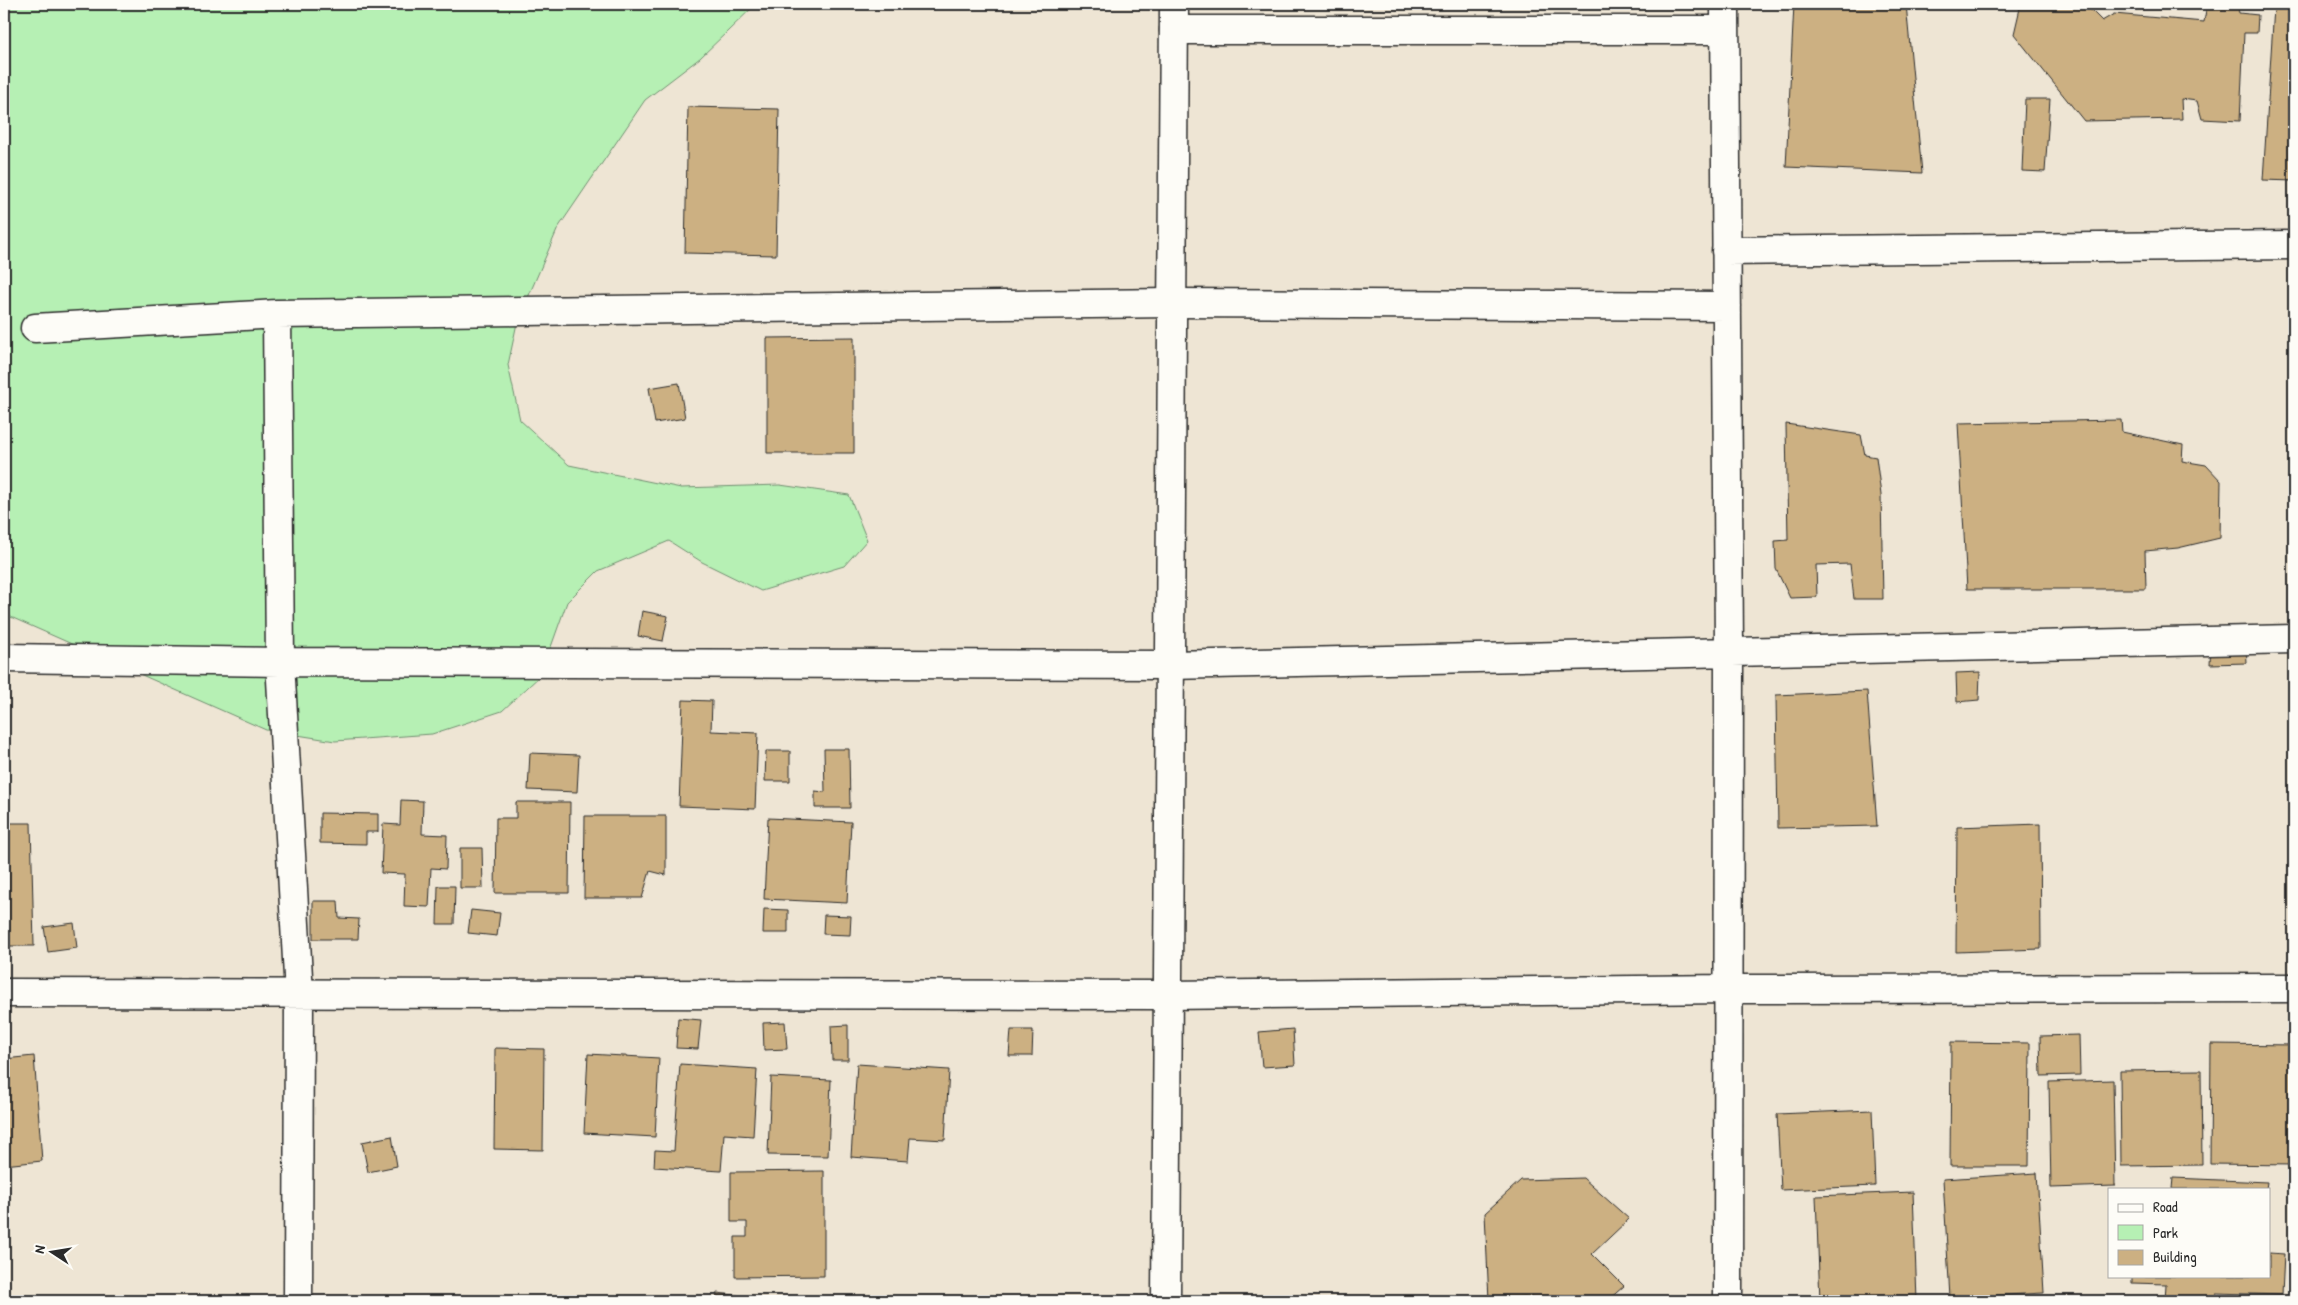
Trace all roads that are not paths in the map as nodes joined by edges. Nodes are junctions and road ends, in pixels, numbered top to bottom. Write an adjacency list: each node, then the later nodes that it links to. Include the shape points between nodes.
1 (1725, 4): 3 (street)
2 (1174, 17): 3 (street); 6 (street)
3 (1725, 30): 5 (street)
4 (2294, 245): 5 (street)
5 (1726, 251): 7 (street)
6 (1171, 303): 7 (street); 8 (street); 14 (street)
7 (1727, 306): 11 (street)
8 (277, 314): 9 (street); 13 (street)
9 (35, 328)
10 (2294, 639): 11 (street)
11 (1729, 651): 14 (street); 16 (street)
12 (4, 658): 13 (street)
13 (280, 662): 14 (street); 18 (street)
14 (1171, 666): 19 (street)
15 (2294, 988): 16 (street)
16 (1728, 989): 19 (street); 22 (street)
17 (4, 993): 18 (street)
18 (299, 994): 19 (street); 20 (street)
19 (1168, 995): 21 (street)
20 (298, 1301)
21 (1166, 1301)
22 (1728, 1301)

